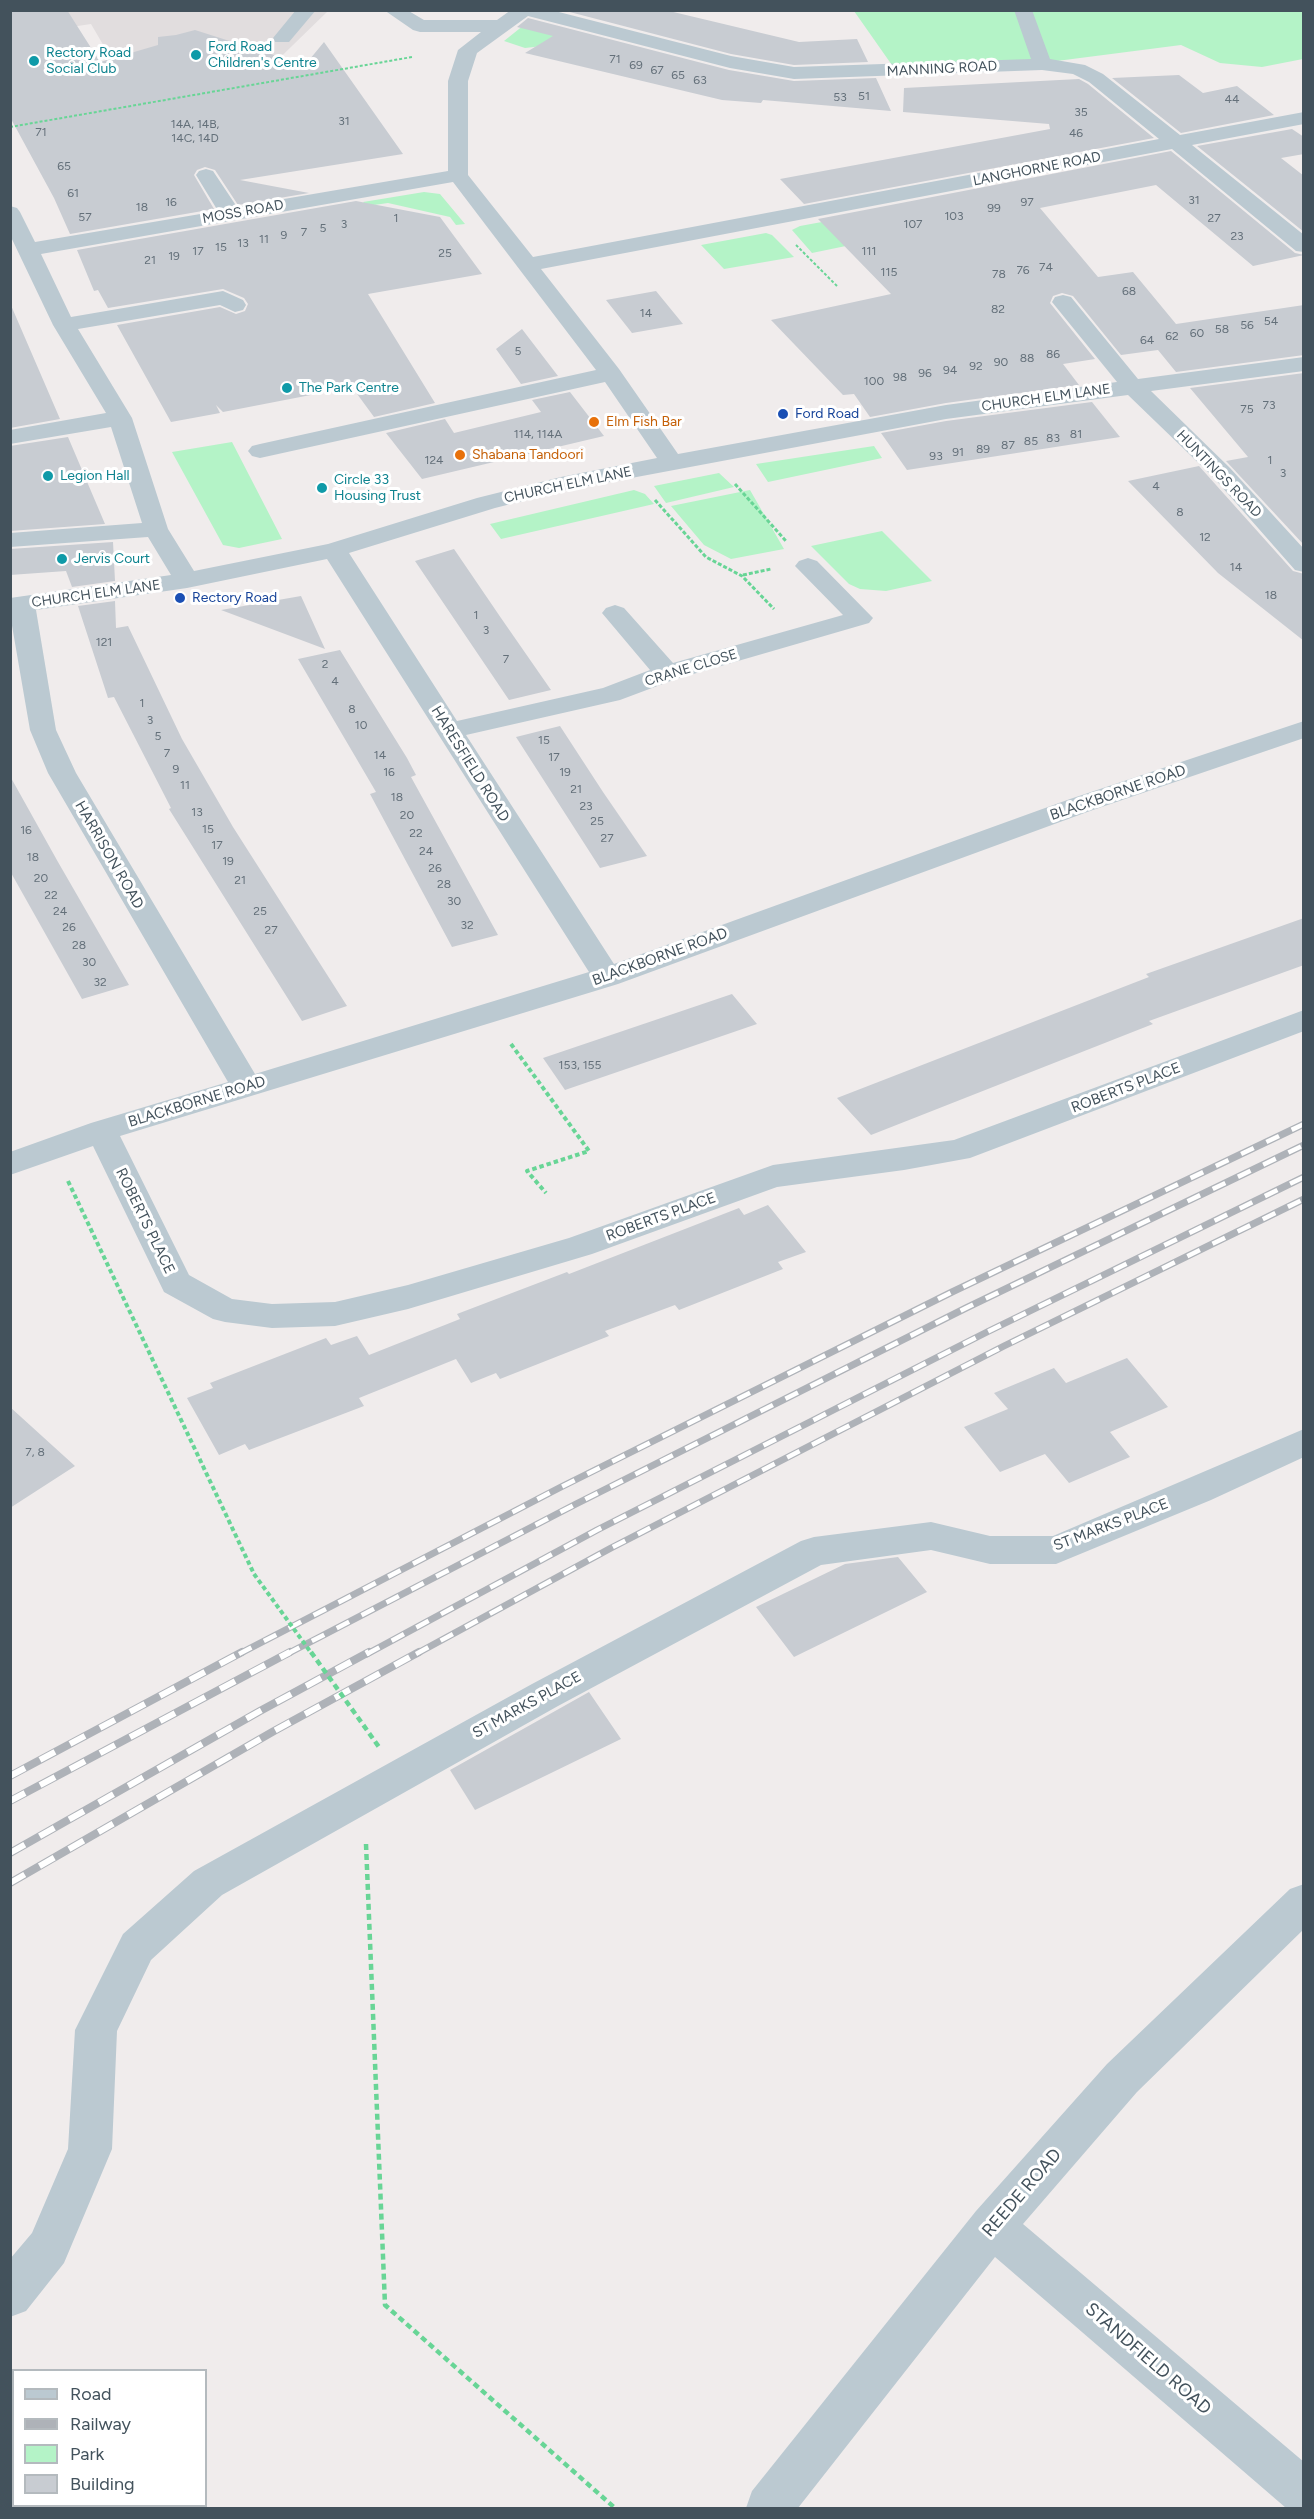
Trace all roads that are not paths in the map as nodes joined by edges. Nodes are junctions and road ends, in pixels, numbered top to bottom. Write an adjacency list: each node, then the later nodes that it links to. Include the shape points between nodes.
1 (307, 10): 6 (street)
2 (393, 10): 5 (street, via 420,26)
3 (525, 10): 5 (street); 7 (street, MANNING ROAD, via 730,62 794,74)
4 (1023, 10): 7 (street)
5 (502, 26): 11 (street, via 468,50 458,81)
6 (282, 38)
7 (1042, 64): 9 (street, MANNING ROAD, via 1087,72)
8 (1304, 118): 9 (street, LANGHORNE ROAD)
9 (1177, 142): 14 (street, MANNING ROAD); 16 (street, LANGHORNE ROAD)
10 (206, 174): 13 (street)
11 (458, 174): 13 (street, MOSS ROAD); 16 (street)
12 (10, 212): 15 (street)
13 (231, 214): 15 (street, MOSS ROAD)
14 (1304, 246)
15 (28, 250): 19 (street)
16 (527, 265): 21 (street)
17 (1063, 303): 22 (street, CHURCH ELM LANE)
18 (235, 305): 19 (street, via 223,298)
19 (64, 325): 23 (street)
20 (1304, 364): 22 (street, CHURCH ELM LANE)
21 (611, 374): 25 (street); 26 (street)
22 (1131, 385): 26 (street, CHURCH ELM LANE, via 946,412); 30 (street, HUNTINGS ROAD, via 1222,473)
23 (120, 418): 24 (street); 27 (street)
24 (10, 437)
25 (260, 451)
26 (673, 464): 29 (street, CHURCH ELM LANE, via 561,484 486,503)
27 (156, 529): 28 (street); 32 (street)
28 (10, 540)
29 (334, 550): 32 (street, CHURCH ELM LANE); 37 (street, HARESFIELD ROAD)
30 (1304, 565)
31 (808, 566): 35 (street, CRANE CLOSE, via 860,618)
32 (187, 580): 33 (street, CHURCH ELM LANE)
33 (16, 605): 40 (street, HARRISON ROAD, via 43,730 62,773)
34 (615, 613): 35 (street)
35 (667, 673): 37 (street, CRANE CLOSE, via 611,694)
36 (1304, 729): 38 (street, BLACKBORNE ROAD, via 1058,813)
37 (450, 731): 38 (street, HARESFIELD ROAD)
38 (607, 977): 40 (street, BLACKBORNE ROAD)
39 (1304, 1020): 41 (street, ROBERTS PLACE, via 959,1150 774,1176 569,1249 408,1297 335,1314 272,1316 225,1310 176,1283)
40 (247, 1087): 41 (street, BLACKBORNE ROAD)
41 (102, 1131): 42 (street, BLACKBORNE ROAD)
42 (10, 1164)
43 (1304, 1442): 46 (street, ST MARKS PLACE, via 1056,1550 990,1550 931,1536 814,1551 208,1883 137,1947 96,2030 90,2149 48,2248)
44 (1304, 1902): 45 (street, REEDE ROAD, via 1122,2078)
45 (992, 2226): 47 (street, STANDFIELD ROAD); 48 (street, REEDE ROAD)
46 (10, 2295)
47 (1304, 2493)
48 (769, 2508)

